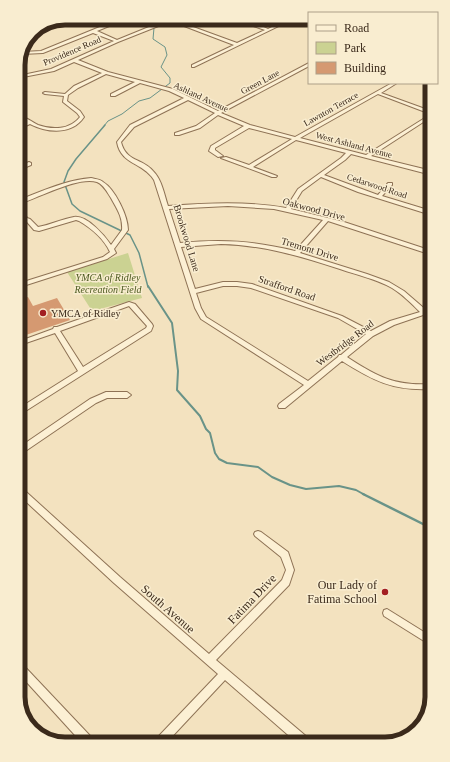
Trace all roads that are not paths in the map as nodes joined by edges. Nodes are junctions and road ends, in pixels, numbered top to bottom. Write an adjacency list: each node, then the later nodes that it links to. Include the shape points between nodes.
1 (108, 25): 7 (street)
2 (158, 25): 8 (street, Providence Road)
3 (188, 25): 9 (street)
4 (254, 25): 6 (street)
5 (278, 25): 6 (street)
6 (268, 30): 9 (street)
7 (93, 31): 8 (street); 10 (street, via 42,52)
8 (117, 41): 11 (street, Providence Road)
9 (238, 45): 13 (street)
10 (27, 53)
11 (74, 60): 14 (street, Ashland Avenue); 15 (street, Providence Road, via 52,70)
12 (308, 65): 24 (street, Green Lane)
13 (194, 66)
14 (106, 72): 16 (street, Ashland Avenue); 20 (street)
15 (25, 76)
16 (140, 82): 21 (street); 22 (street, Ashland Avenue)
17 (394, 84): 19 (street, Lawnton Terrace)
18 (45, 93): 20 (street)
19 (378, 93): 23 (street); 32 (street, Lawnton Terrace)
20 (66, 95): 27 (street, via 68,105 80,112 80,121 66,128 57,129)
21 (113, 95)
22 (188, 98): 24 (street, Ashland Avenue); 44 (street, Brookwood Lane, via 132,126 119,142 124,155 146,167 158,180)
23 (425, 111)
24 (218, 113): 29 (street, Ashland Avenue); 31 (street, Green Lane, via 198,127)
25 (25, 119): 27 (street)
26 (425, 119): 34 (street)
27 (31, 122): 28 (street)
28 (25, 125)
29 (248, 126): 30 (street, Ashland Avenue); 37 (street, via 213,147 212,151)
30 (276, 133): 32 (street, West Ashland Avenue)
31 (177, 134)
32 (296, 138): 33 (street, West Ashland Avenue); 37 (street, Lawnton Terrace)
33 (350, 152): 34 (street, West Ashland Avenue); 39 (street)
34 (367, 156): 38 (street, West Ashland Avenue)
35 (29, 164): 36 (street)
36 (25, 166)
37 (249, 167): 40 (street)
38 (425, 171)
39 (320, 175): 42 (street, Cedarwood Road); 45 (street, via 300,190)
40 (274, 176)
41 (390, 184): 42 (street)
42 (379, 198): 46 (street, Cedarwood Road)
43 (25, 200): 50 (street, via 86,179 98,180 106,187 124,217 124,232)
44 (167, 208): 45 (street, Oakwood Drive, via 231,204); 49 (street, Brookwood Lane)
45 (288, 210): 48 (street, Oakwood Drive)
46 (425, 211)
47 (25, 220): 50 (street, via 39,229 80,218)
48 (326, 220): 51 (street, Oakwood Drive); 52 (street)
49 (179, 245): 52 (street, Tremont Drive, via 240,242 272,246); 54 (street, Brookwood Lane)
50 (112, 248): 53 (street, via 113,253 105,258)
51 (425, 251)
52 (297, 253): 55 (street, Tremont Drive, via 386,283)
53 (25, 282)
54 (193, 292): 58 (street, Strafford Road, via 224,284 252,286 340,317); 62 (street, Brookwood Lane, via 200,313 207,321)
55 (425, 310)
56 (425, 313): 58 (street, Westbridge Road, via 392,323)
57 (56, 330): 59 (street); 61 (street); 61 (street, via 128,304 133,305 148,324 149,329)
58 (371, 334): 60 (street, Westbridge Road)
59 (25, 341)
60 (341, 358): 62 (street, Westbridge Road); 63 (street, via 384,382 400,386)
61 (82, 370): 66 (street)
62 (308, 384): 65 (street, Westbridge Road)
63 (425, 386)
64 (127, 395): 67 (street, via 106,395 93,401)
65 (282, 406)
66 (25, 407)
67 (25, 447)
68 (25, 496): 72 (street, South Avenue)
69 (258, 534): 72 (street, Fatima Drive, via 285,555 290,570 286,582)
70 (387, 613): 71 (street)
71 (425, 637)
72 (210, 660): 74 (street, South Avenue)
73 (25, 673): 75 (street)
74 (225, 673): 76 (street); 77 (street, South Avenue)
75 (84, 737)
76 (166, 737)
77 (298, 737)

